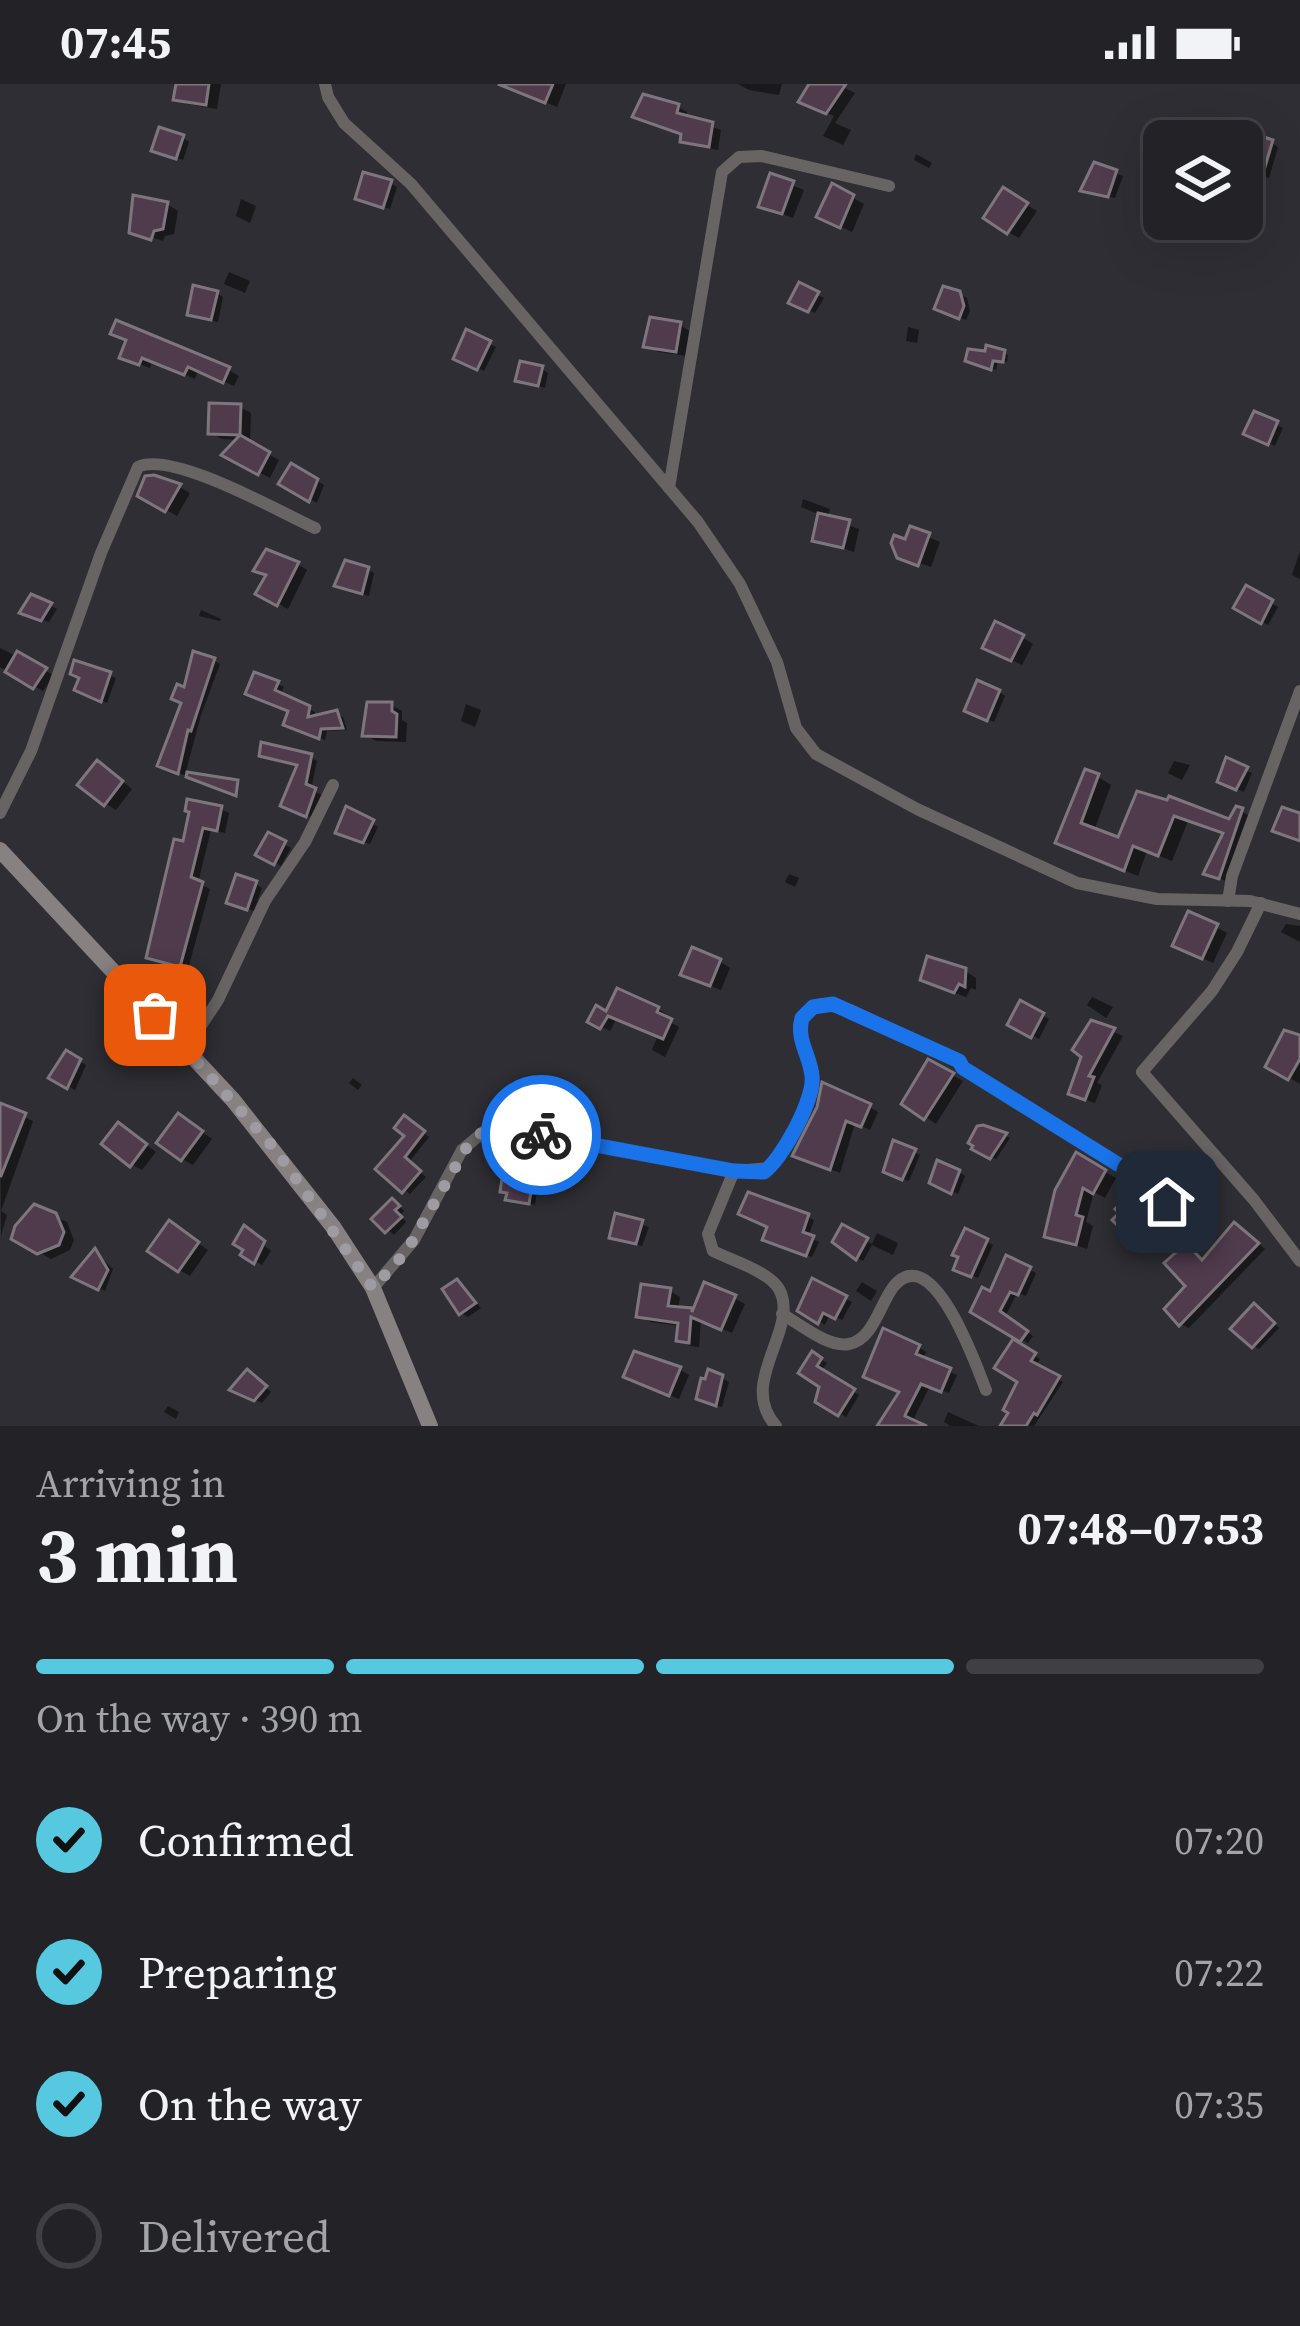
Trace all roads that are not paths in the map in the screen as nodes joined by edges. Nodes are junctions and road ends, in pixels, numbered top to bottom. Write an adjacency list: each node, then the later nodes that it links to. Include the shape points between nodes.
1 (325, 84): 3 (street, via 344,124 411,184)
2 (890, 186): 3 (street, via 762,156 739,157 722,172)
3 (669, 488): 9 (street, via 740,584 777,662 796,728 816,754 1077,883 1157,899)
4 (315, 528): 7 (street, via 191,473 138,467)
5 (1300, 691): 9 (street)
6 (333, 785): 12 (street)
7 (0, 813)
8 (0, 850): 12 (street)
9 (1228, 901): 10 (street)
10 (1261, 903): 11 (street); 15 (street, via 1212,991 1142,1072)
11 (1300, 914)
12 (186, 1048): 16 (street, via 275,1149)
13 (734, 1171): 14 (street, via 764,1172 781,1156 813,1080 802,1018 833,1004 959,1061 1161,1191 1169,1213); 16 (street, via 487,1129 462,1150 414,1240); 17 (street, via 708,1244 777,1286)
14 (1162, 1231)
15 (1300, 1261)
16 (373, 1288): 19 (street)
17 (782, 1314): 18 (street, via 832,1342 852,1343 865,1336 895,1284 920,1280 940,1292); 20 (street, via 763,1393)
18 (986, 1390)
19 (430, 1426)
20 (776, 1426)

